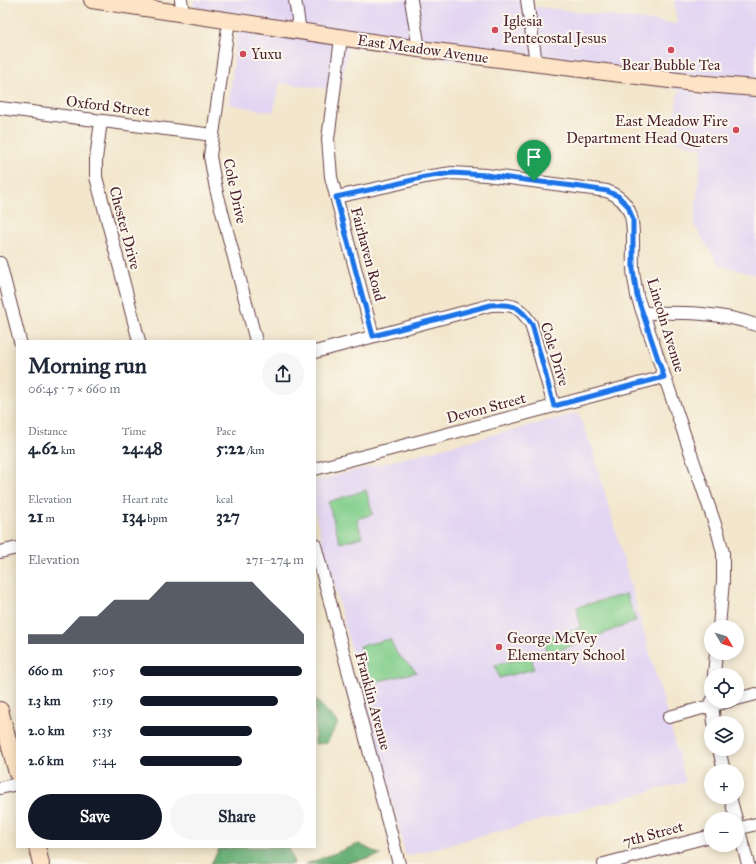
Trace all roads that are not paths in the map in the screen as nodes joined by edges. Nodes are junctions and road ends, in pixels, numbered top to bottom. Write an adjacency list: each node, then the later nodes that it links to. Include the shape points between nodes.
1 (92, 0): 5 (street, East Meadow Avenue)
2 (296, 0): 7 (street)
3 (411, 0): 9 (street)
4 (527, 0): 10 (street)
5 (182, 7): 6 (street, East Meadow Avenue)
6 (229, 20): 7 (street, East Meadow Avenue); 14 (street, Cole Drive)
7 (300, 31): 8 (street, East Meadow Avenue)
8 (341, 38): 9 (street, East Meadow Avenue); 15 (street, Fairhaven Road, via 328,139 331,177)
9 (419, 49): 10 (street, East Meadow Avenue)
10 (536, 63): 11 (street, East Meadow Avenue)
11 (756, 88)
12 (0, 108): 13 (street, Oxford Street)
13 (101, 121): 14 (street, Oxford Street); 21 (street, Chester Drive, via 96,177)
14 (213, 135): 22 (street, Cole Drive, via 210,156 216,189)
15 (336, 197): 17 (street, Lincoln Avenue, via 452,173 607,191 618,196 628,206 633,220 633,269 637,296); 19 (street, Fairhaven Road)
16 (0, 263): 20 (street)
17 (643, 313): 18 (street, via 706,314); 24 (street, Lincoln Avenue)
18 (756, 325)
19 (373, 336): 23 (street, Cole Drive); 25 (street, Cole Drive, via 491,305 513,306 524,313 532,324)
20 (20, 340)
21 (139, 340)
22 (256, 340)
23 (316, 352)
24 (664, 377): 25 (street, Devon Street); 30 (street, Lincoln Avenue, via 723,553)
25 (554, 406): 26 (street, Devon Street)
26 (316, 469)
27 (16, 548): 29 (street)
28 (316, 549): 45 (street, Franklin Avenue)
29 (0, 552)
30 (719, 620)
31 (756, 694): 32 (street)
32 (744, 697)
33 (704, 706): 35 (street)
34 (0, 710): 36 (street)
35 (668, 717)
36 (16, 769)
37 (16, 784): 38 (street)
38 (0, 788)
39 (756, 824): 40 (street)
40 (744, 825)
41 (704, 838): 46 (street, 7th Street)
42 (36, 848): 44 (street)
43 (744, 850): 47 (street)
44 (41, 864)
45 (399, 864)
46 (604, 864)
47 (748, 864)

